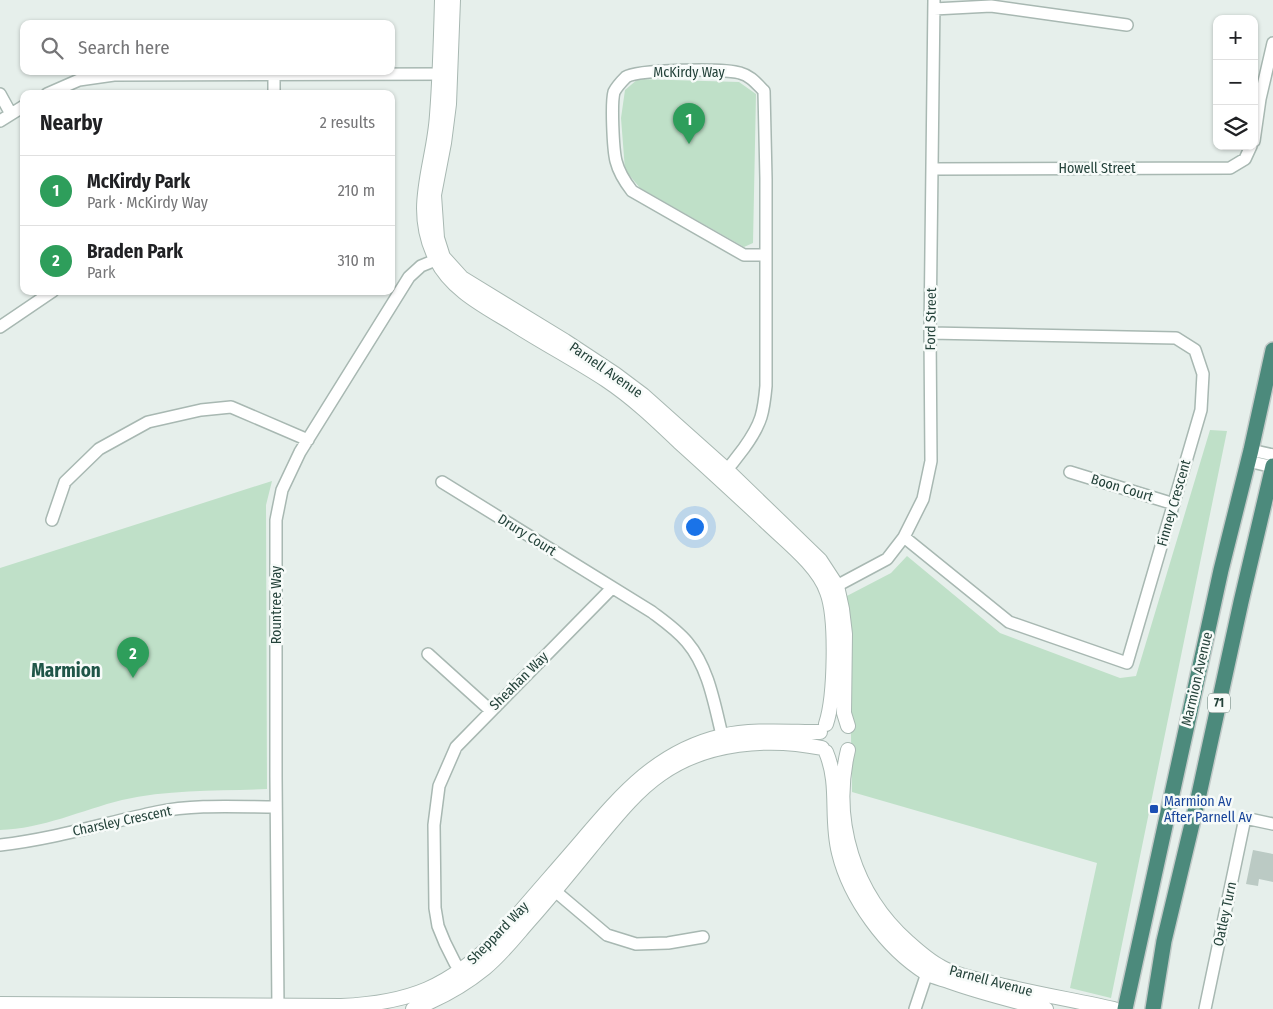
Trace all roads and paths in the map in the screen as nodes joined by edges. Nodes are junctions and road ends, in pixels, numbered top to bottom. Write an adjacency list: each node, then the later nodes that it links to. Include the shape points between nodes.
1 (442, 0): 7 (street, Parnell Avenue)
2 (453, 0): 7 (street, Parnell Avenue)
3 (934, 5): 4 (street, via 991,6); 18 (street, Ford Street)
4 (1127, 25)
5 (1273, 43): 14 (street)
6 (395, 74): 7 (street)
7 (445, 74): 20 (street, Parnell Avenue, via 424,189 427,235)
8 (114, 75): 10 (street, via 79,80)
9 (274, 75): 11 (street)
10 (56, 90)
11 (274, 90)
12 (0, 94): 15 (street)
13 (20, 108): 15 (street)
14 (1258, 113)
15 (11, 114): 16 (street)
16 (0, 121)
17 (1250, 150): 18 (street, Howell Street, via 1245,159 1230,168)
18 (933, 169): 23 (street, Ford Street)
19 (765, 255): 19 (street, McKirdy Way, via 744,255 632,191 622,178 616,160 613,110 614,91 627,76 661,70 738,72 750,76 764,91); 30 (street, McKirdy Way, via 764,404 755,431)
20 (440, 258): 25 (street, Rountree Way, via 421,266 409,277); 30 (street, Parnell Avenue, via 453,284 470,297 606,380)
21 (47, 295): 22 (street)
22 (0, 327)
23 (930, 333): 32 (street, Finney Crescent, via 1156,336 1176,338 1195,350 1203,374 1201,410); 34 (street, Ford Street, via 931,461 923,499)
24 (1273, 350): 27 (highway, Marmion Avenue / 71)
25 (308, 440): 33 (street, via 231,407 148,422 100,449 65,482); 44 (street, Rountree Way, via 282,490 276,520)
26 (1273, 454): 27 (street)
27 (1250, 456): 28 (street); 58 (highway, Marmion Avenue / 71, via 1219,579)
28 (1273, 466): 59 (highway, Marmion Avenue / 71, via 1164,941)
29 (1070, 472): 32 (street, Boon Court)
30 (723, 474): 36 (street, Parnell Avenue)
31 (442, 482): 35 (street, Drury Court)
32 (1174, 504): 34 (street, Finney Crescent, via 1127,663 1009,622)
33 (52, 520)
34 (904, 536): 36 (street, Ford Street, via 887,559)
35 (612, 588): 38 (street, Sheahan Way); 41 (street, via 673,627 688,643 706,676)
36 (832, 589): 39 (street, Parnell Avenue, via 845,634 844,713); 40 (street, Parnell Avenue, via 832,696)
37 (428, 654): 38 (street)
38 (490, 710): 50 (street, Sheahan Way, via 456,747 439,786 434,825 438,926)
39 (848, 726): 40 (street, via 835,721); 43 (street, Parnell Avenue, via 853,735)
40 (823, 728): 41 (street, Sheppard Way, via 741,733); 42 (street, Parnell Avenue, via 820,743)
41 (724, 741): 42 (street, Sheppard Way, via 781,743); 47 (street, Sheppard Way, via 661,774 638,793); 50 (street, Sheppard Way, via 685,749 666,759 626,790)
42 (824, 750): 43 (street, via 837,755); 49 (street, Parnell Avenue, via 834,778 838,852 858,900 887,939)
43 (848, 750): 49 (street, Parnell Avenue, via 844,764 843,804 848,842 860,880 879,912)
44 (276, 807): 46 (street, Charsley Crescent, via 159,811 33,842); 53 (street, Rountree Way)
45 (1273, 824): 60 (street, Oatley Turn, via 1245,818)
46 (0, 845)
47 (555, 891): 48 (street, via 607,935 636,944); 50 (street, Sheppard Way, via 502,952)
48 (703, 937)
49 (930, 968): 55 (street); 56 (street, Parnell Avenue, via 957,984); 57 (street, Parnell Avenue, via 941,967 963,976)
50 (464, 976): 53 (street, Sheppard Way, via 395,1001 370,1005); 54 (street, Sheppard Way, via 436,1000)
51 (0, 1004): 52 (street, Sheppard Way)
52 (136, 1007): 53 (street, Sheppard Way)
53 (278, 1007)
54 (413, 1009)
55 (915, 1009)
56 (1046, 1009)
57 (1114, 1009)
58 (1125, 1009)
59 (1153, 1009)
60 (1205, 1009)

